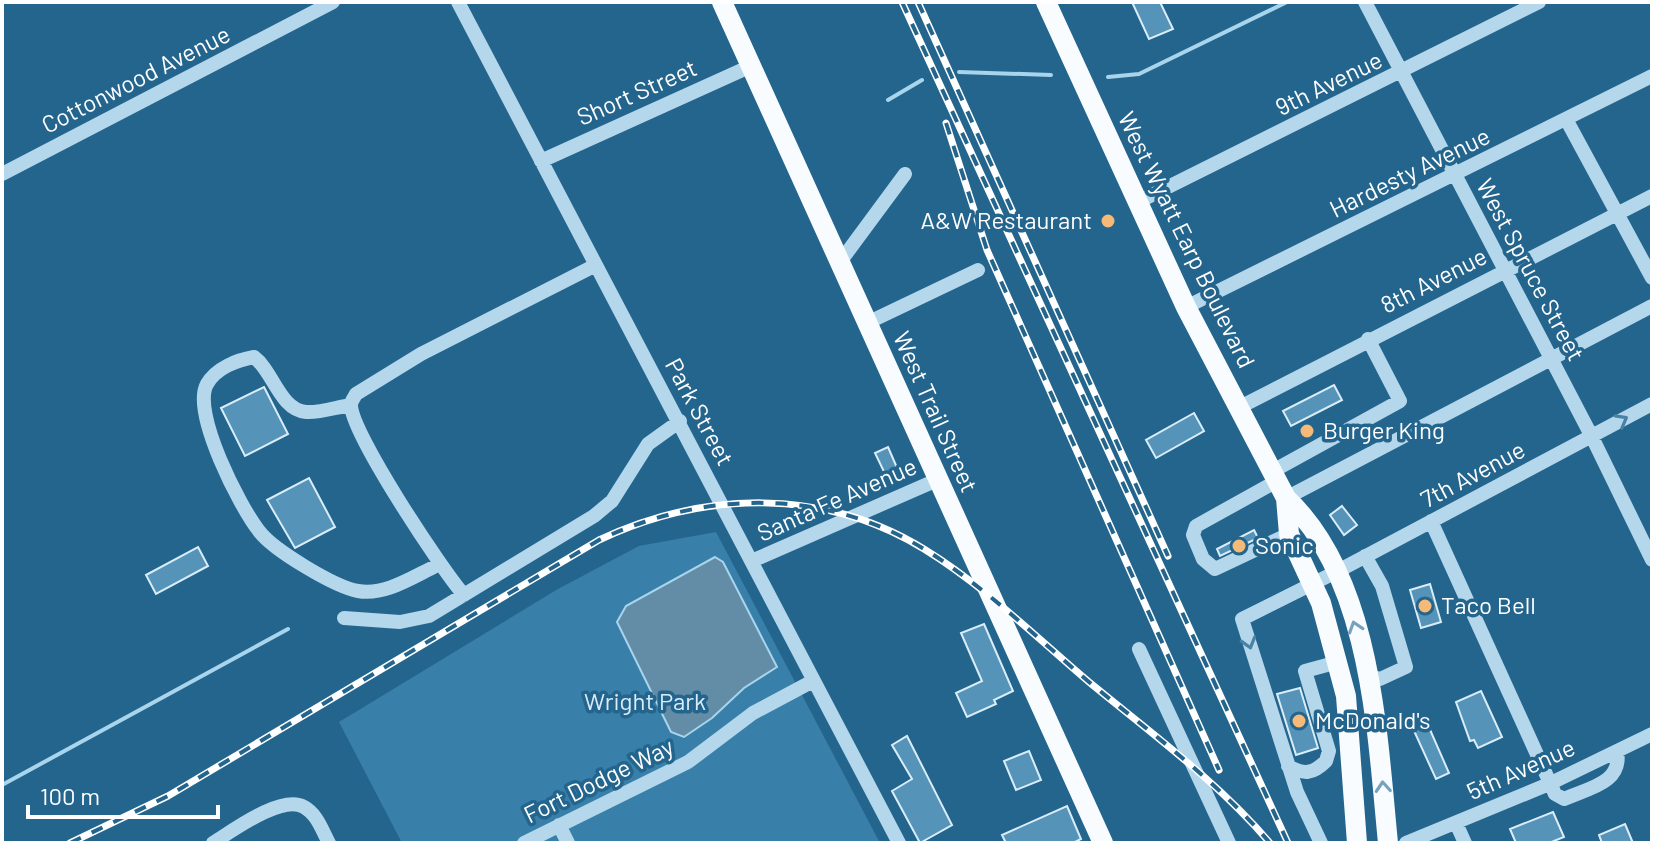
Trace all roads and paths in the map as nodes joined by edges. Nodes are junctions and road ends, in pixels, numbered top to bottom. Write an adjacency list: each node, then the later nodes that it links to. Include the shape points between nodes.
1 (333, 2): 12 (street, Cottonwood Avenue)
2 (458, 2): 11 (street, Park Street)
3 (722, 2): 7 (main road, West Trail Street)
4 (1365, 2): 8 (street, West Spruce Street)
5 (1539, 2): 8 (street, 9th Avenue)
6 (1049, 3): 16 (main road, West Wyatt Earp Boulevard)
7 (751, 66): 11 (street, Short Street); 18 (main road, West Trail Street)
8 (1402, 73): 14 (street, West Spruce Street); 16 (street, 9th Avenue)
9 (1652, 76): 10 (street, Hardesty Avenue)
10 (1566, 119): 14 (street, Hardesty Avenue); 17 (street)
11 (541, 161): 19 (street, Park Street)
12 (2, 174)
13 (905, 174): 18 (street)
14 (1456, 175): 20 (street, West Spruce Street); 24 (street, Hardesty Avenue)
15 (1652, 196): 17 (street, 8th Avenue)
16 (1138, 202): 24 (main road, West Wyatt Earp Boulevard)
17 (1617, 214): 20 (street, 8th Avenue); 22 (street)
18 (840, 262): 25 (main road, West Trail Street)
19 (594, 266): 29 (street, via 421,354 356,394); 31 (street, Park Street)
20 (1505, 269): 26 (street, 8th Avenue); 27 (street, West Spruce Street)
21 (978, 270): 25 (street)
22 (1652, 278)
23 (1652, 306): 27 (street)
24 (1186, 307): 30 (main road, West Wyatt Earp Boulevard)
25 (867, 323): 33 (main road, West Trail Street)
26 (1368, 339): 30 (street, 8th Avenue); 34 (street, via 1400,401)
27 (1552, 359): 32 (street, West Spruce Street); 34 (street)
28 (1652, 404): 32 (street, 7th Avenue, one-way to 28)
29 (351, 405): 40 (street); 40 (street, via 299,410 254,357 224,367 207,384 204,399 238,499 260,533 282,554 356,591 383,590)
30 (1238, 408): 34 (main road, West Wyatt Earp Boulevard)
31 (680, 421): 38 (street, Park Street); 43 (street, via 648,444 612,501 594,516)
32 (1592, 437): 35 (street, 7th Avenue); 39 (street, West Spruce Street)
33 (937, 480): 38 (street, Santa Fe Avenue); 60 (main road, West Trail Street)
34 (1278, 484): 36 (main road, West Wyatt Earp Boulevard); 36 (street, via 1196,526 1193,535 1203,559 1215,569); 41 (main road, West Wyatt Earp Boulevard, via 1308,518)
35 (1431, 521): 37 (street, 7th Avenue); 52 (street)
36 (1289, 534): 42 (main road, West Wyatt Earp Boulevard)
37 (1365, 556): 41 (street, 7th Avenue); 47 (street, via 1382,586 1406,667 1380,679)
38 (754, 560): 48 (street, Park Street)
39 (1652, 560)
40 (438, 565): 43 (street)
41 (1336, 572): 42 (street, 7th Avenue); 47 (main road, West Wyatt Earp Boulevard, one-way to 41)
42 (1313, 583): 46 (main road, West Wyatt Earp Boulevard); 51 (street, 7th Avenue, one-way to 51, via 1242,619)
43 (464, 595): 44 (street, via 429,616 400,622)
44 (344, 618)
45 (1139, 649): 61 (street)
46 (1338, 662): 51 (street, via 1305,671 1329,751 1326,761 1311,772); 63 (main road, West Wyatt Earp Boulevard, via 1346,696)
47 (1369, 676): 64 (main road, West Wyatt Earp Boulevard, one-way to 47)
48 (813, 681): 54 (street, Fort Dodge Way, via 760,708 688,762); 59 (street, Park Street)
49 (1652, 734): 50 (street, 5th Avenue)
50 (1617, 751): 52 (street, 5th Avenue); 52 (street, via 1620,765 1613,777 1564,799)
51 (1288, 766): 62 (street)
52 (1549, 784): 53 (street, 5th Avenue)
53 (1456, 823): 65 (street, 5th Avenue); 66 (street)
54 (559, 825): 57 (street, Fort Dodge Way); 58 (street)
55 (213, 843): 56 (street, via 257,816 296,804 318,820)
56 (329, 843)
57 (524, 843)
58 (568, 843)
59 (899, 843)
60 (1103, 843)
61 (1229, 843)
62 (1321, 843)
63 (1357, 843)
64 (1388, 843)
65 (1406, 843)
66 (1465, 843)

